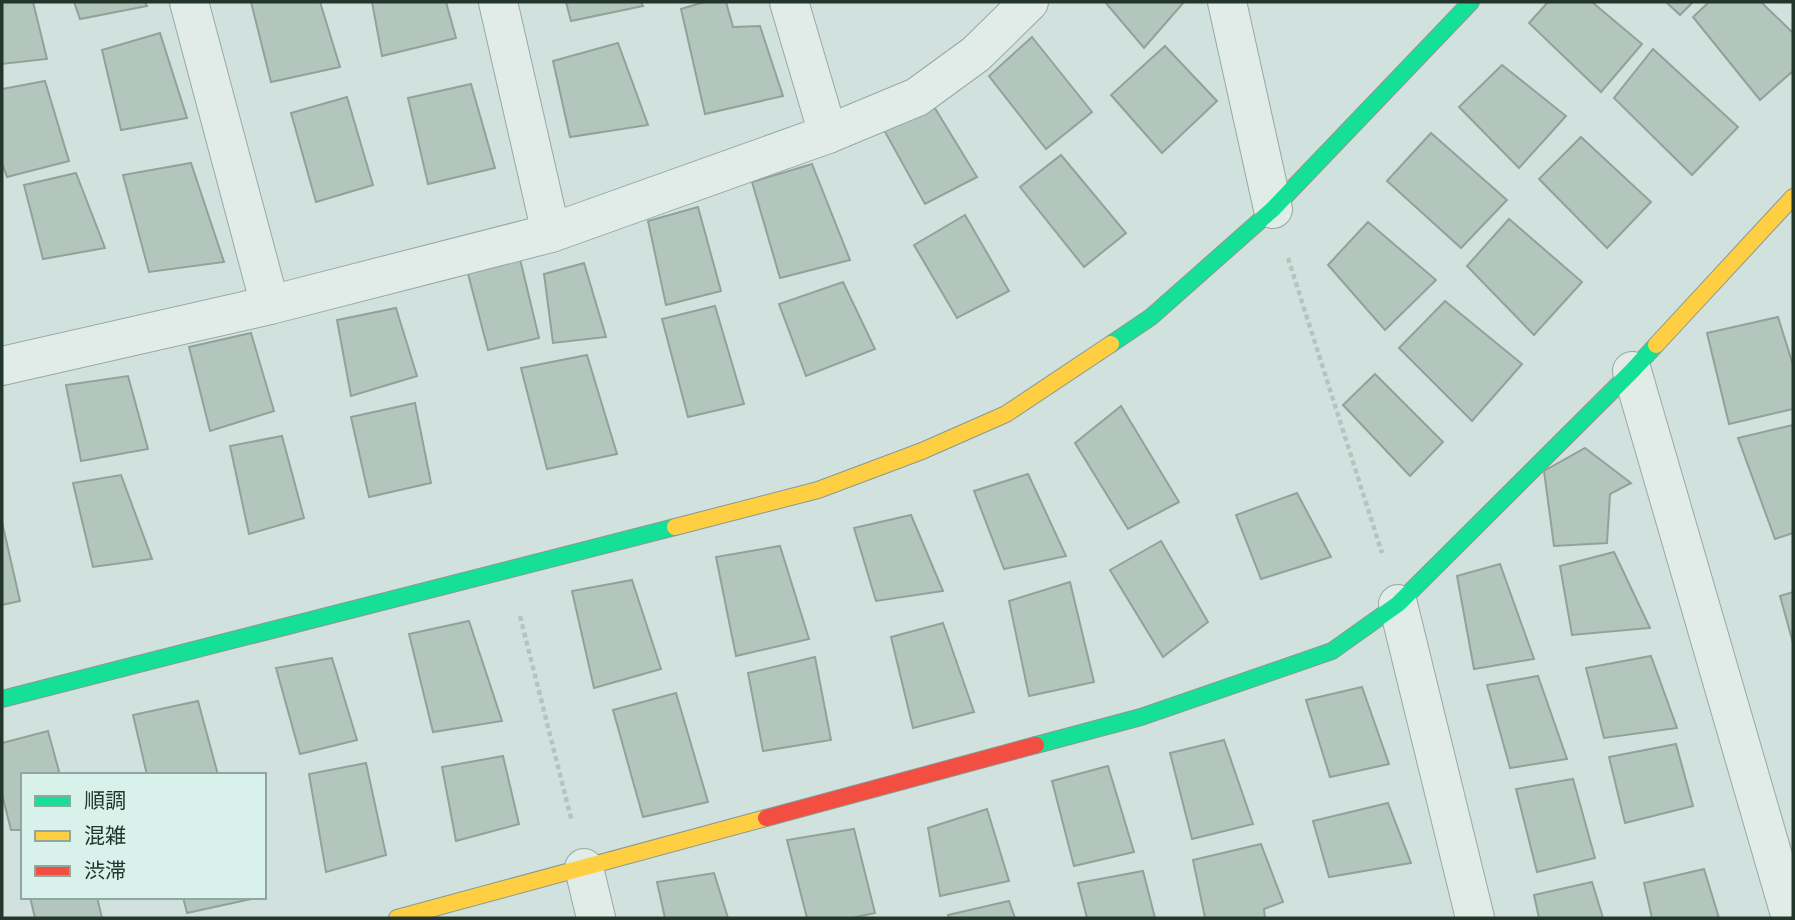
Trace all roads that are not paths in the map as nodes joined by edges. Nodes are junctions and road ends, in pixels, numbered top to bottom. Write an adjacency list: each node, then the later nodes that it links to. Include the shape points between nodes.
1 (189, 2): 11 (street)
2 (498, 2): 10 (street)
3 (789, 2): 7 (street)
4 (1030, 2): 7 (street, via 976,54 917,97)
5 (1227, 2): 9 (street)
6 (1471, 2): 9 (street)
7 (828, 134): 10 (street)
8 (1793, 197): 13 (street)
9 (1273, 209): 15 (street, via 1151,317 1006,414 922,451 818,490)
10 (551, 233): 11 (street)
11 (270, 305): 12 (street)
12 (2, 366)
13 (1632, 371): 14 (street); 20 (street)
14 (1398, 604): 16 (street, via 1332,651 1141,717); 19 (street)
15 (2, 699)
16 (584, 868): 17 (street); 18 (street)
17 (397, 918)
18 (596, 918)
19 (1475, 918)
20 (1791, 918)

